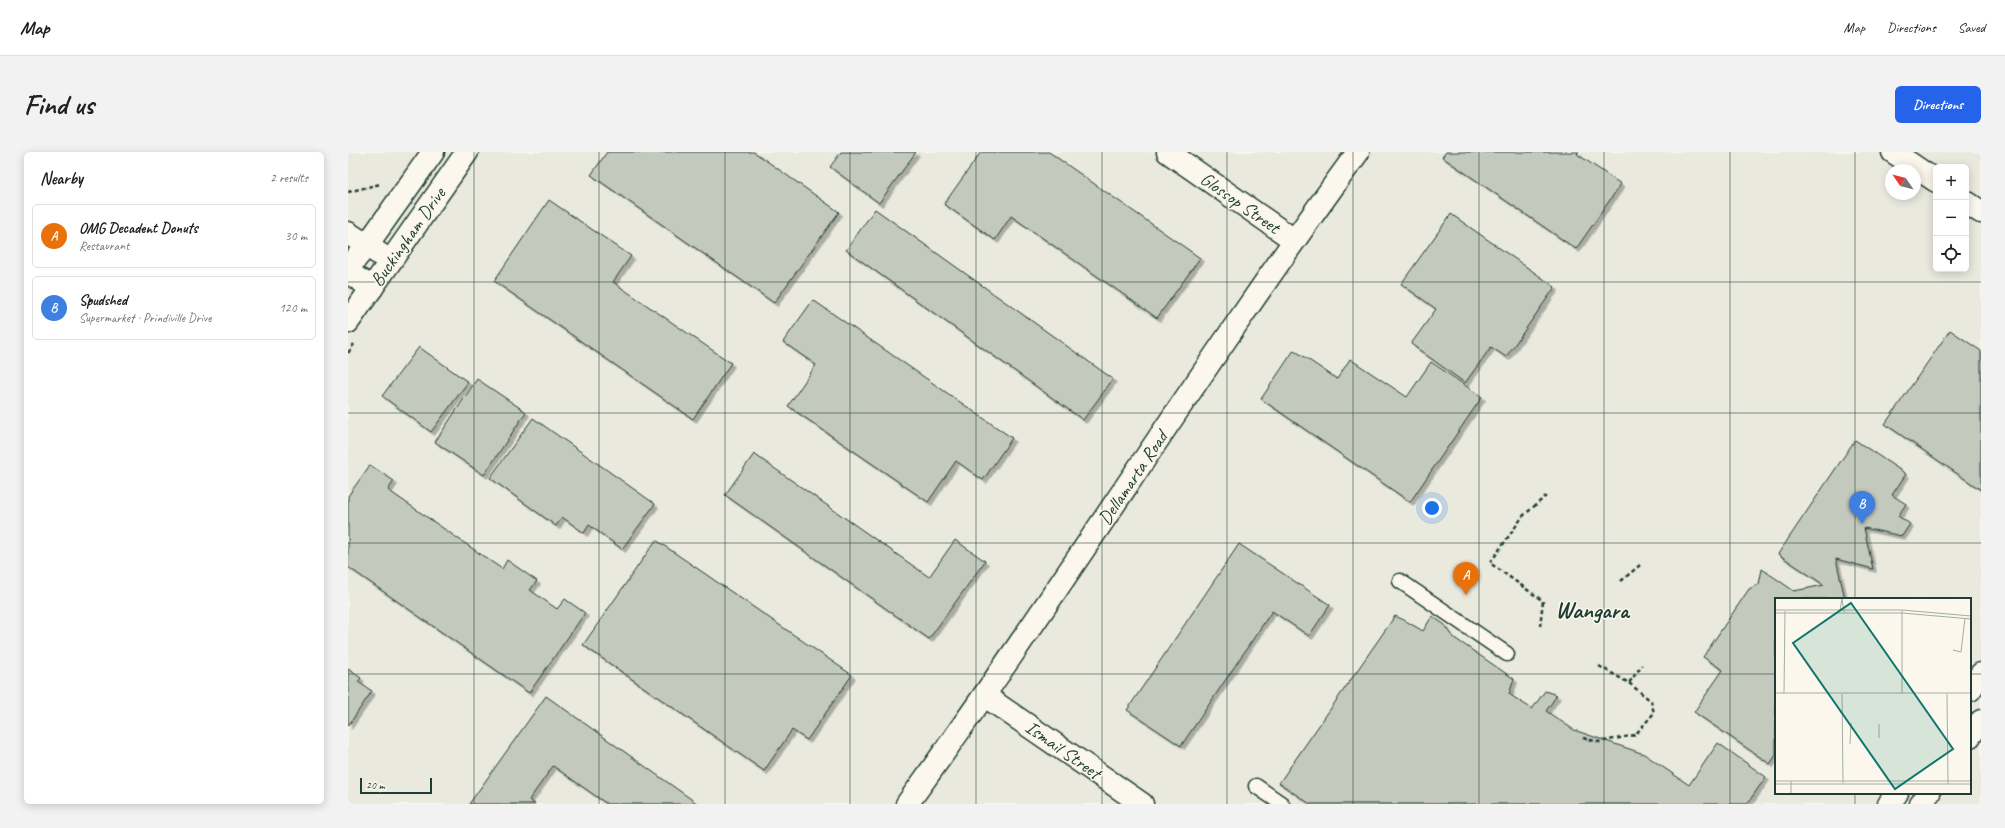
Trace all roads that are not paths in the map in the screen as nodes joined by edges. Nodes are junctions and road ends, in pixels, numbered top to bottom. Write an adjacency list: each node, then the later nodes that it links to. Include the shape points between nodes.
1 (433, 152): 11 (street, Buckingham Drive)
2 (468, 152): 12 (street, Buckingham Drive)
3 (1168, 152): 10 (street, Glossop Street)
4 (1358, 152): 10 (street, Dellamarta Road)
5 (1893, 152): 6 (street)
6 (1933, 179)
7 (1969, 204): 8 (street)
8 (1981, 212)
9 (348, 233): 11 (street)
10 (1294, 240): 21 (street, Dellamarta Road)
11 (367, 245): 12 (street); 13 (street, Buckingham Drive)
12 (390, 261): 15 (street, Buckingham Drive)
13 (348, 268)
14 (348, 272): 15 (street)
15 (372, 288): 16 (street, Buckingham Drive)
16 (348, 322)
17 (1400, 581): 18 (lane)
18 (1507, 654)
19 (1981, 674): 20 (street)
20 (1971, 689)
21 (985, 696): 28 (street, Dellamarta Road); 29 (street, Ismail Street)
22 (1971, 714): 23 (street)
23 (1981, 721): 24 (street)
24 (1971, 735)
25 (1256, 786): 30 (lane)
26 (1896, 794): 31 (street)
27 (1928, 794): 32 (street)
28 (907, 804)
29 (1142, 804)
30 (1282, 804)
31 (1889, 804)
32 (1921, 804)

